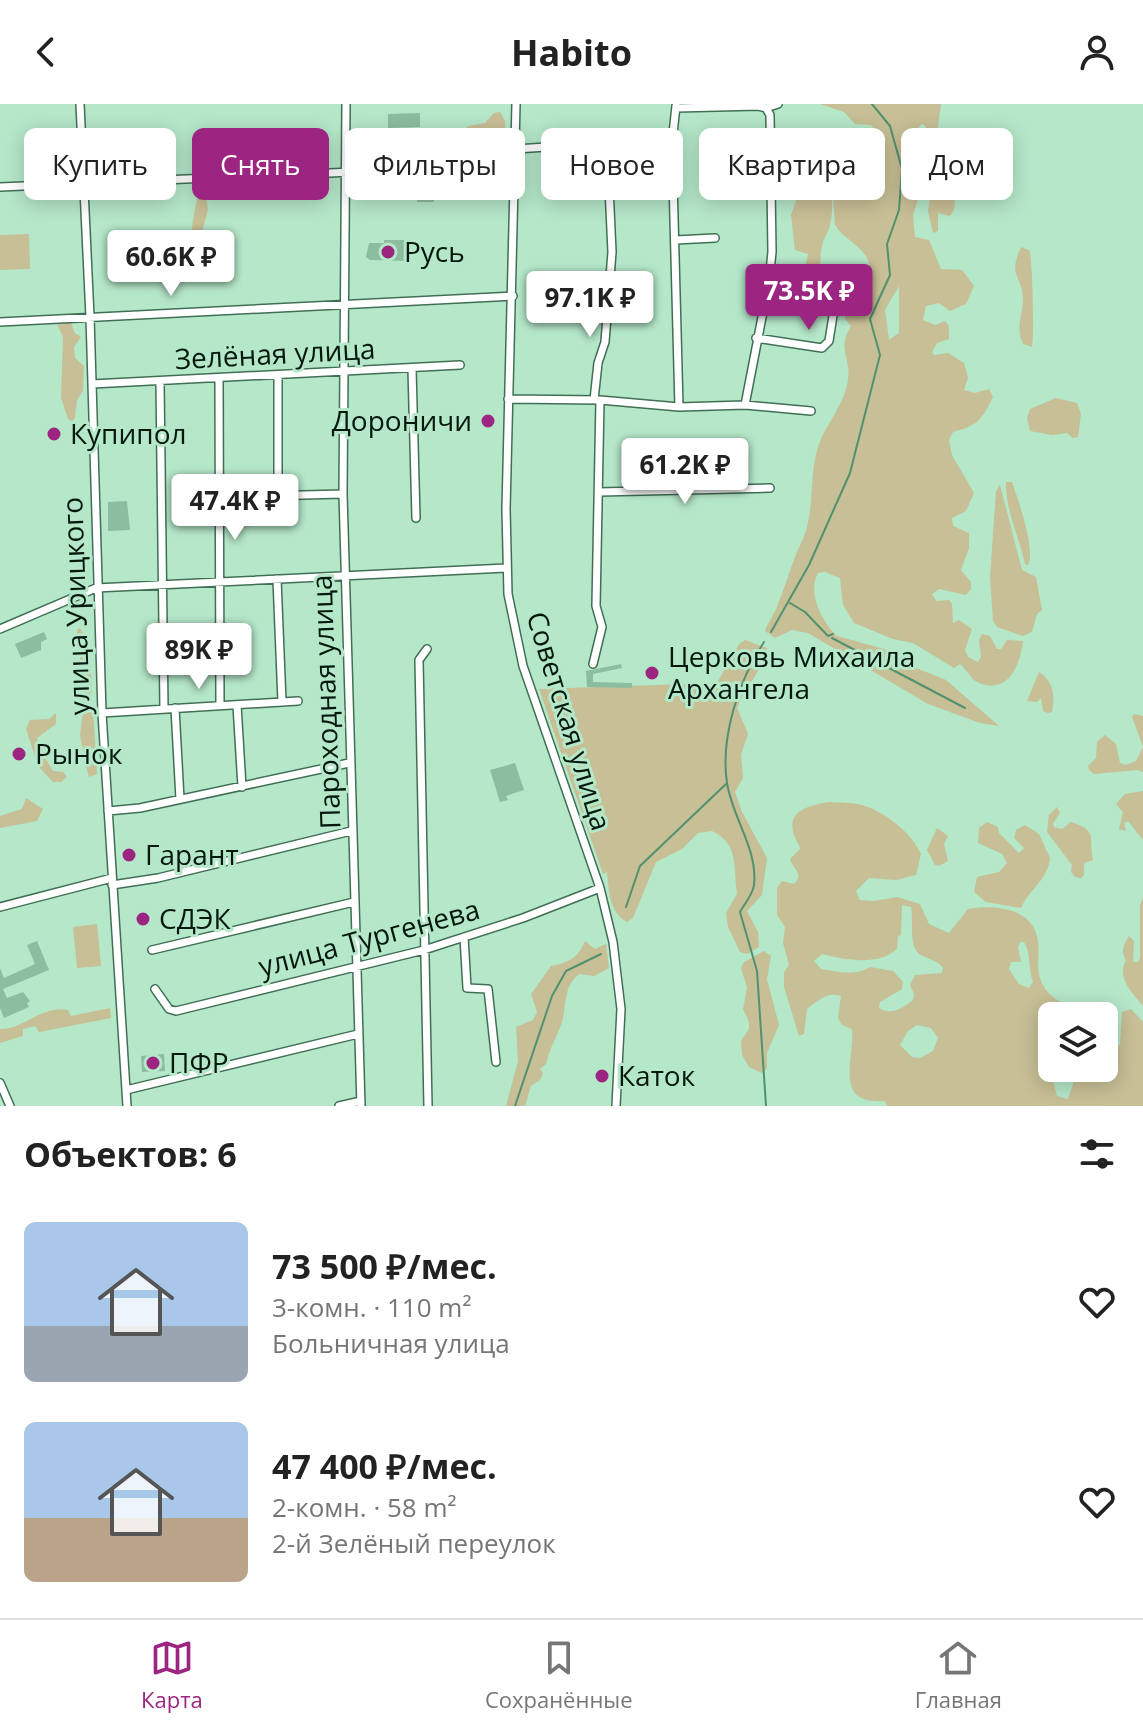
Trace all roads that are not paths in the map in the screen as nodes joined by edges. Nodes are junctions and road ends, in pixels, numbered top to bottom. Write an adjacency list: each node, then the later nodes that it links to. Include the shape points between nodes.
1 (80, 104): 7 (street, улица Урицкого)
2 (346, 104): 10 (street, Пароходная улица)
3 (516, 104): 8 (street, Советская улица)
4 (778, 104): 6 (street)
5 (676, 106): 6 (street); 9 (street)
6 (766, 108): 25 (street, via 771,123 772,252)
7 (81, 128)
8 (516, 128)
9 (674, 128)
10 (344, 170): 11 (street); 22 (street, Пароходная улица)
11 (176, 178)
12 (24, 186): 13 (street)
13 (0, 187)
14 (84, 200): 23 (street, улица Урицкого)
15 (514, 200): 21 (street, Советская улица)
16 (610, 200): 34 (street, via 612,252)
17 (674, 200): 19 (street)
18 (715, 238): 19 (street)
19 (675, 240): 36 (street)
20 (837, 290): 25 (street, via 829,341 822,348)
21 (513, 296): 22 (street); 33 (street, Советская улица)
22 (344, 305): 23 (street); 28 (street, Пароходная улица)
23 (90, 317): 24 (street); 32 (street, улица Урицкого)
24 (0, 322)
25 (756, 338): 35 (street)
26 (460, 365): 27 (street, Зелёная улица)
27 (412, 369): 28 (street, Зелёная улица); 43 (street)
28 (342, 373): 29 (street, Зелёная улица); 40 (street, Пароходная улица)
29 (278, 376): 30 (street, Зелёная улица); 41 (street)
30 (219, 379): 31 (street, Зелёная улица); 42 (street)
31 (160, 382): 32 (street, Зелёная улица); 48 (street)
32 (92, 384): 49 (street, улица Урицкого)
33 (508, 399): 34 (street); 44 (street, Советская улица)
34 (597, 400): 36 (street); 39 (street)
35 (745, 405): 36 (street); 37 (street)
36 (679, 407)
37 (811, 411)
38 (770, 488): 39 (street)
39 (599, 492): 52 (street, via 596,606 602,627)
40 (343, 494): 41 (street); 45 (street, Пароходная улица)
41 (278, 496): 42 (street)
42 (220, 497): 47 (street)
43 (416, 518)
44 (506, 568): 45 (street); 66 (street, Советская улица, via 523,666)
45 (344, 576): 46 (street); 60 (street, Пароходная улица)
46 (277, 579): 47 (street); 54 (street)
47 (220, 582): 48 (street); 55 (street)
48 (163, 585): 49 (street); 58 (street)
49 (96, 588): 50 (street); 59 (street, улица Урицкого)
50 (0, 629)
51 (427, 649): 71 (street, via 419,660)
52 (593, 664)
53 (298, 701): 54 (street)
54 (282, 702): 56 (street)
55 (220, 705): 56 (street); 57 (street)
56 (237, 705): 61 (street)
57 (175, 708): 58 (street); 62 (street)
58 (164, 709): 59 (street)
59 (102, 713): 63 (street, улица Урицкого)
60 (349, 763): 61 (street); 64 (street, Пароходная улица)
61 (242, 787): 62 (street)
62 (180, 799): 63 (street)
63 (108, 811): 65 (street, улица Урицкого)
64 (351, 831): 65 (street, via 158,878); 67 (street, Пароходная улица)
65 (112, 882): 68 (street); 77 (street, улица Урицкого)
66 (600, 888): 69 (street, улица Тургенева); 83 (street, Советская улица, via 621,987)
67 (354, 902): 70 (street); 72 (street, Пароходная улица)
68 (0, 907)
69 (464, 937): 71 (street, улица Тургенева); 75 (street, via 467,988 488,989)
70 (152, 950)
71 (424, 950): 72 (street, улица Тургенева); 82 (street)
72 (355, 967): 73 (street, улица Тургенева, via 176,1011); 74 (street, Пароходная улица)
73 (155, 989)
74 (358, 1034): 77 (street); 78 (street, Пароходная улица)
75 (496, 1062)
76 (0, 1083): 79 (street)
77 (126, 1090): 80 (street, улица Урицкого)
78 (361, 1103): 81 (street)
79 (10, 1106)
80 (127, 1106)
81 (339, 1106)
82 (428, 1106)
83 (616, 1106)

